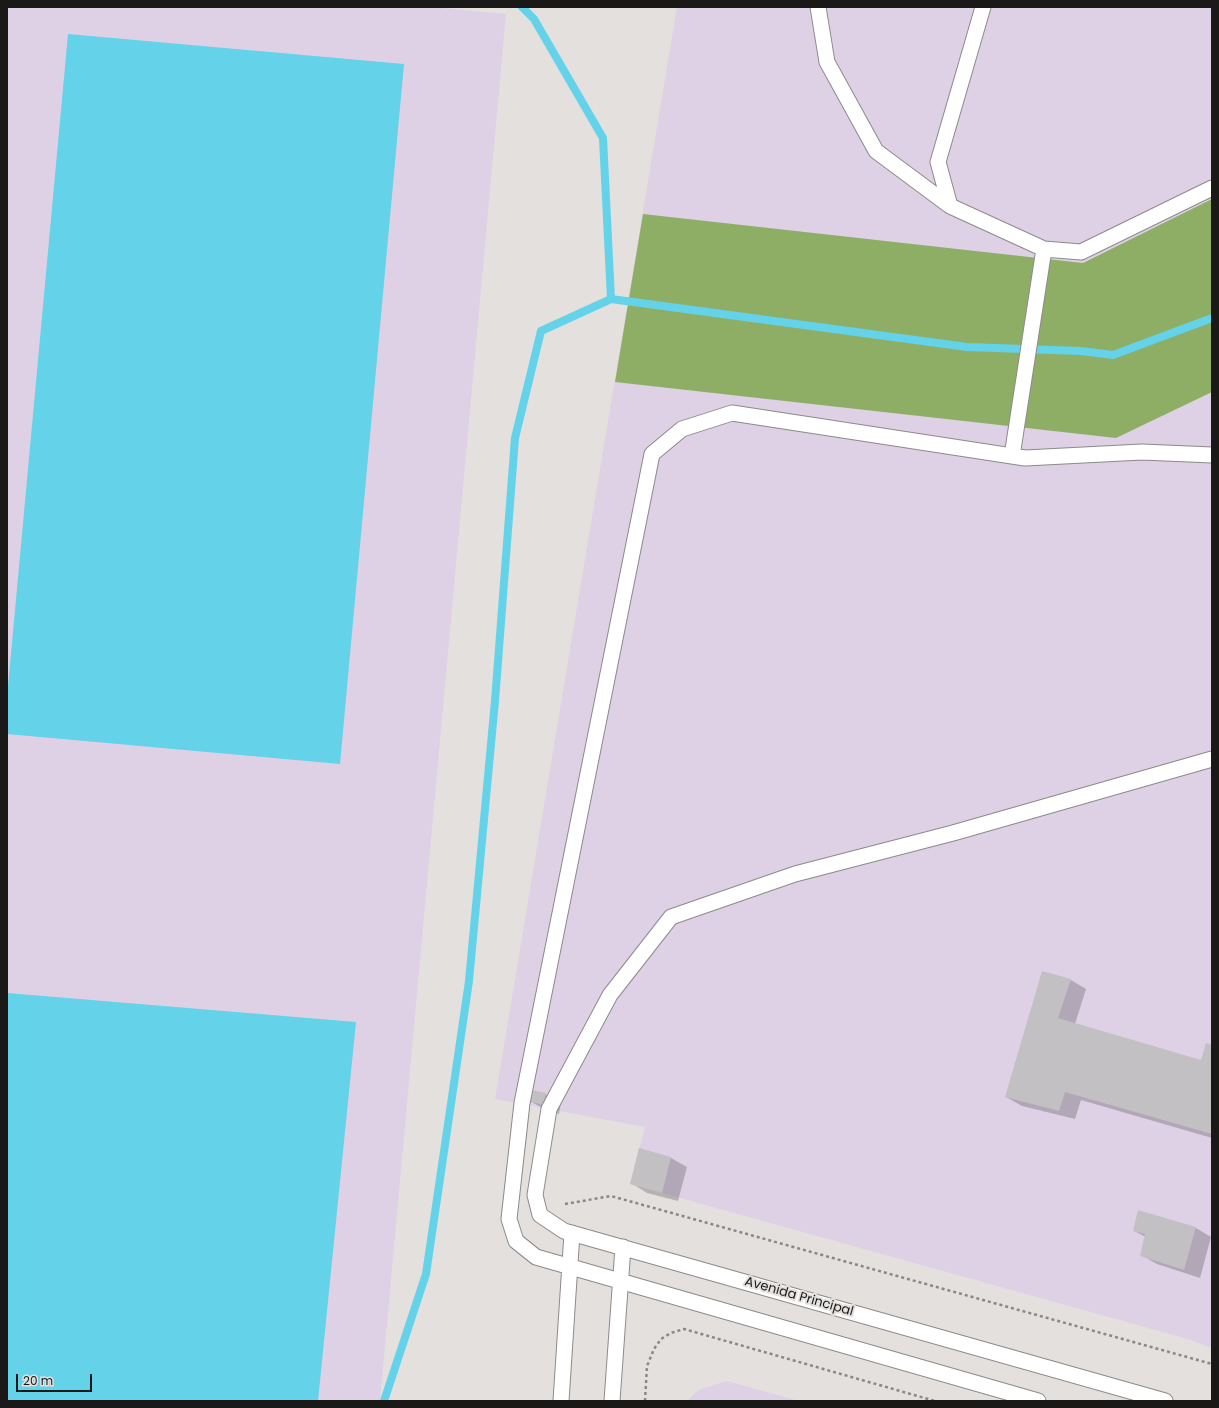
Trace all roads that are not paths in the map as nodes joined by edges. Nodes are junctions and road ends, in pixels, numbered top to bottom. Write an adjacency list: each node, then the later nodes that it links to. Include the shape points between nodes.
1 (818, 7): 4 (lane, via 827,62 876,151)
2 (983, 7): 4 (lane, via 938,162)
3 (1212, 188): 5 (lane, via 1081,252)
4 (950, 206): 5 (lane)
5 (1044, 249): 7 (lane)
6 (1212, 455): 7 (lane, via 1142,452 1025,458)
7 (1012, 456): 11 (lane, via 732,414 682,429 652,454 522,1103 509,1219 516,1241 536,1256)
8 (1212, 759): 9 (lane, Avenida Principal, via 953,833 795,874 671,917 610,995 549,1109 535,1195 540,1215 564,1231)
9 (572, 1233): 10 (lane, Avenida Principal); 11 (lane)
10 (623, 1247): 12 (lane); 16 (lane, Avenida Principal)
11 (571, 1266): 12 (lane); 13 (lane)
12 (621, 1281): 14 (lane); 15 (lane)
13 (561, 1401)
14 (612, 1401)
15 (1038, 1401)
16 (1165, 1401)

